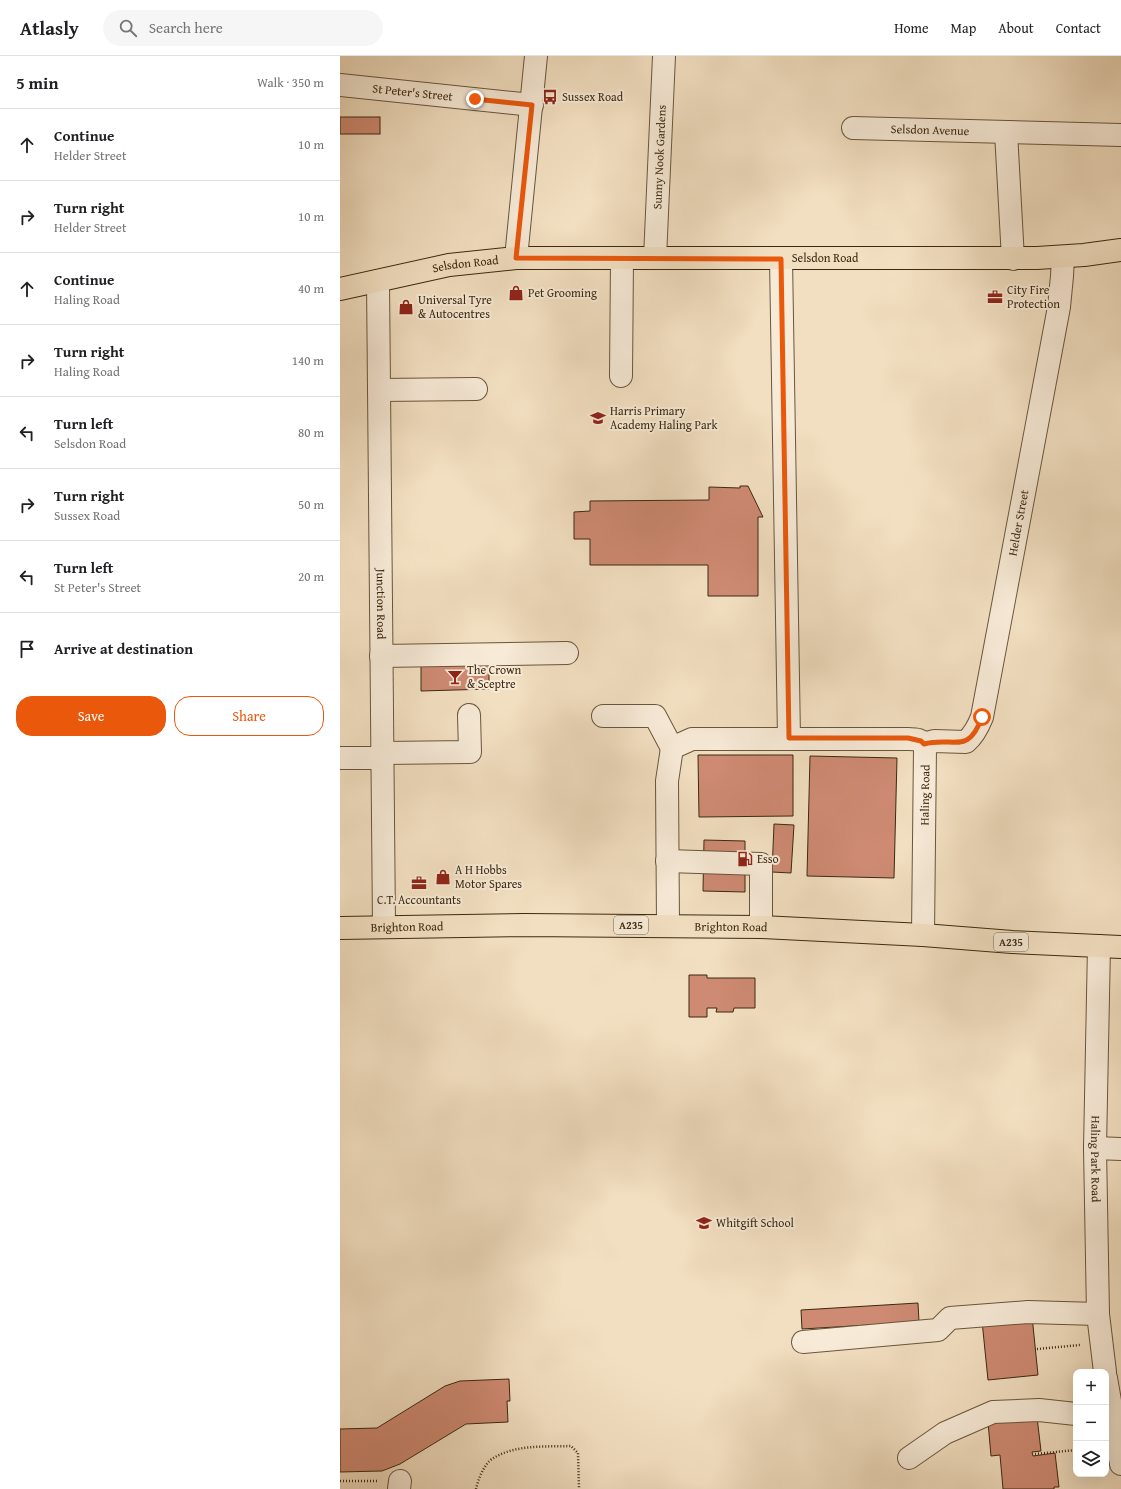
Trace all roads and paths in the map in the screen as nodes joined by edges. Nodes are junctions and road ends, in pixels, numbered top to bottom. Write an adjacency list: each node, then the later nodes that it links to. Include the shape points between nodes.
1 (536, 56): 4 (street)
2 (664, 56): 12 (street, Sunny Nook Gardens)
3 (340, 85): 4 (street, St Peter's Street)
4 (532, 105): 10 (street)
5 (853, 128): 6 (street, Selsdon Avenue)
6 (1006, 132): 7 (street, Selsdon Avenue); 14 (street)
7 (1121, 135)
8 (1121, 250): 9 (main road, Selsdon Road)
9 (1063, 257): 14 (main road, Selsdon Road); 25 (street, Helder Street, via 1059,307 982,717 972,737 966,742 934,741)
10 (516, 258): 11 (main road, Selsdon Road); 15 (main road, Selsdon Road, via 449,265)
11 (622, 258): 12 (main road, Selsdon Road); 17 (street)
12 (655, 258): 13 (main road, Selsdon Road)
13 (781, 259): 14 (main road, Selsdon Road); 24 (street)
14 (1013, 259)
15 (378, 281): 16 (main road, Selsdon Road); 19 (street, Junction Road)
16 (340, 289)
17 (621, 376)
18 (476, 389): 19 (street)
19 (379, 390): 21 (street, Junction Road)
20 (567, 653): 21 (street)
21 (381, 656): 27 (street, Junction Road)
22 (469, 716): 27 (street, via 470,752)
23 (604, 716): 26 (street, via 655,716)
24 (789, 738): 25 (street, via 908,738); 26 (street, via 692,739)
25 (924, 744): 34 (street, Haling Road, via 926,754)
26 (672, 748): 29 (street, via 667,781)
27 (382, 756): 28 (street); 31 (street, Junction Road)
28 (340, 758)
29 (668, 861): 30 (street); 32 (street, via 761,864)
30 (668, 925): 31 (main road, Brighton Road / A235); 32 (main road, Brighton Road / A235)
31 (384, 926): 33 (main road, Brighton Road / A235)
32 (760, 927): 34 (main road, Brighton Road / A235)
33 (340, 928)
34 (923, 935): 35 (main road, Brighton Road / A235)
35 (1099, 946): 36 (main road, Brighton Road / A235); 37 (street, Haling Park Road)
36 (1121, 947)
37 (1095, 1148): 38 (street); 39 (street, Haling Park Road)
38 (1121, 1150)
39 (1098, 1314): 40 (street, via 1028,1312 950,1318 938,1330); 41 (street, Haling Park Road)
40 (803, 1342)
41 (1100, 1343): 42 (path); 43 (street, Haling Park Road)
42 (1037, 1349)
43 (1104, 1369)
44 (1109, 1395): 45 (street)
45 (1112, 1412): 50 (street)
46 (1073, 1414): 49 (street, via 1039,1410 993,1412 945,1433)
47 (1073, 1450): 48 (path)
48 (1035, 1454)
49 (909, 1458)
50 (1121, 1464)
51 (340, 1482): 52 (path)
52 (400, 1485)
53 (476, 1488): 54 (path, via 491,1460 518,1448 571,1446 578,1454)
54 (579, 1489)

